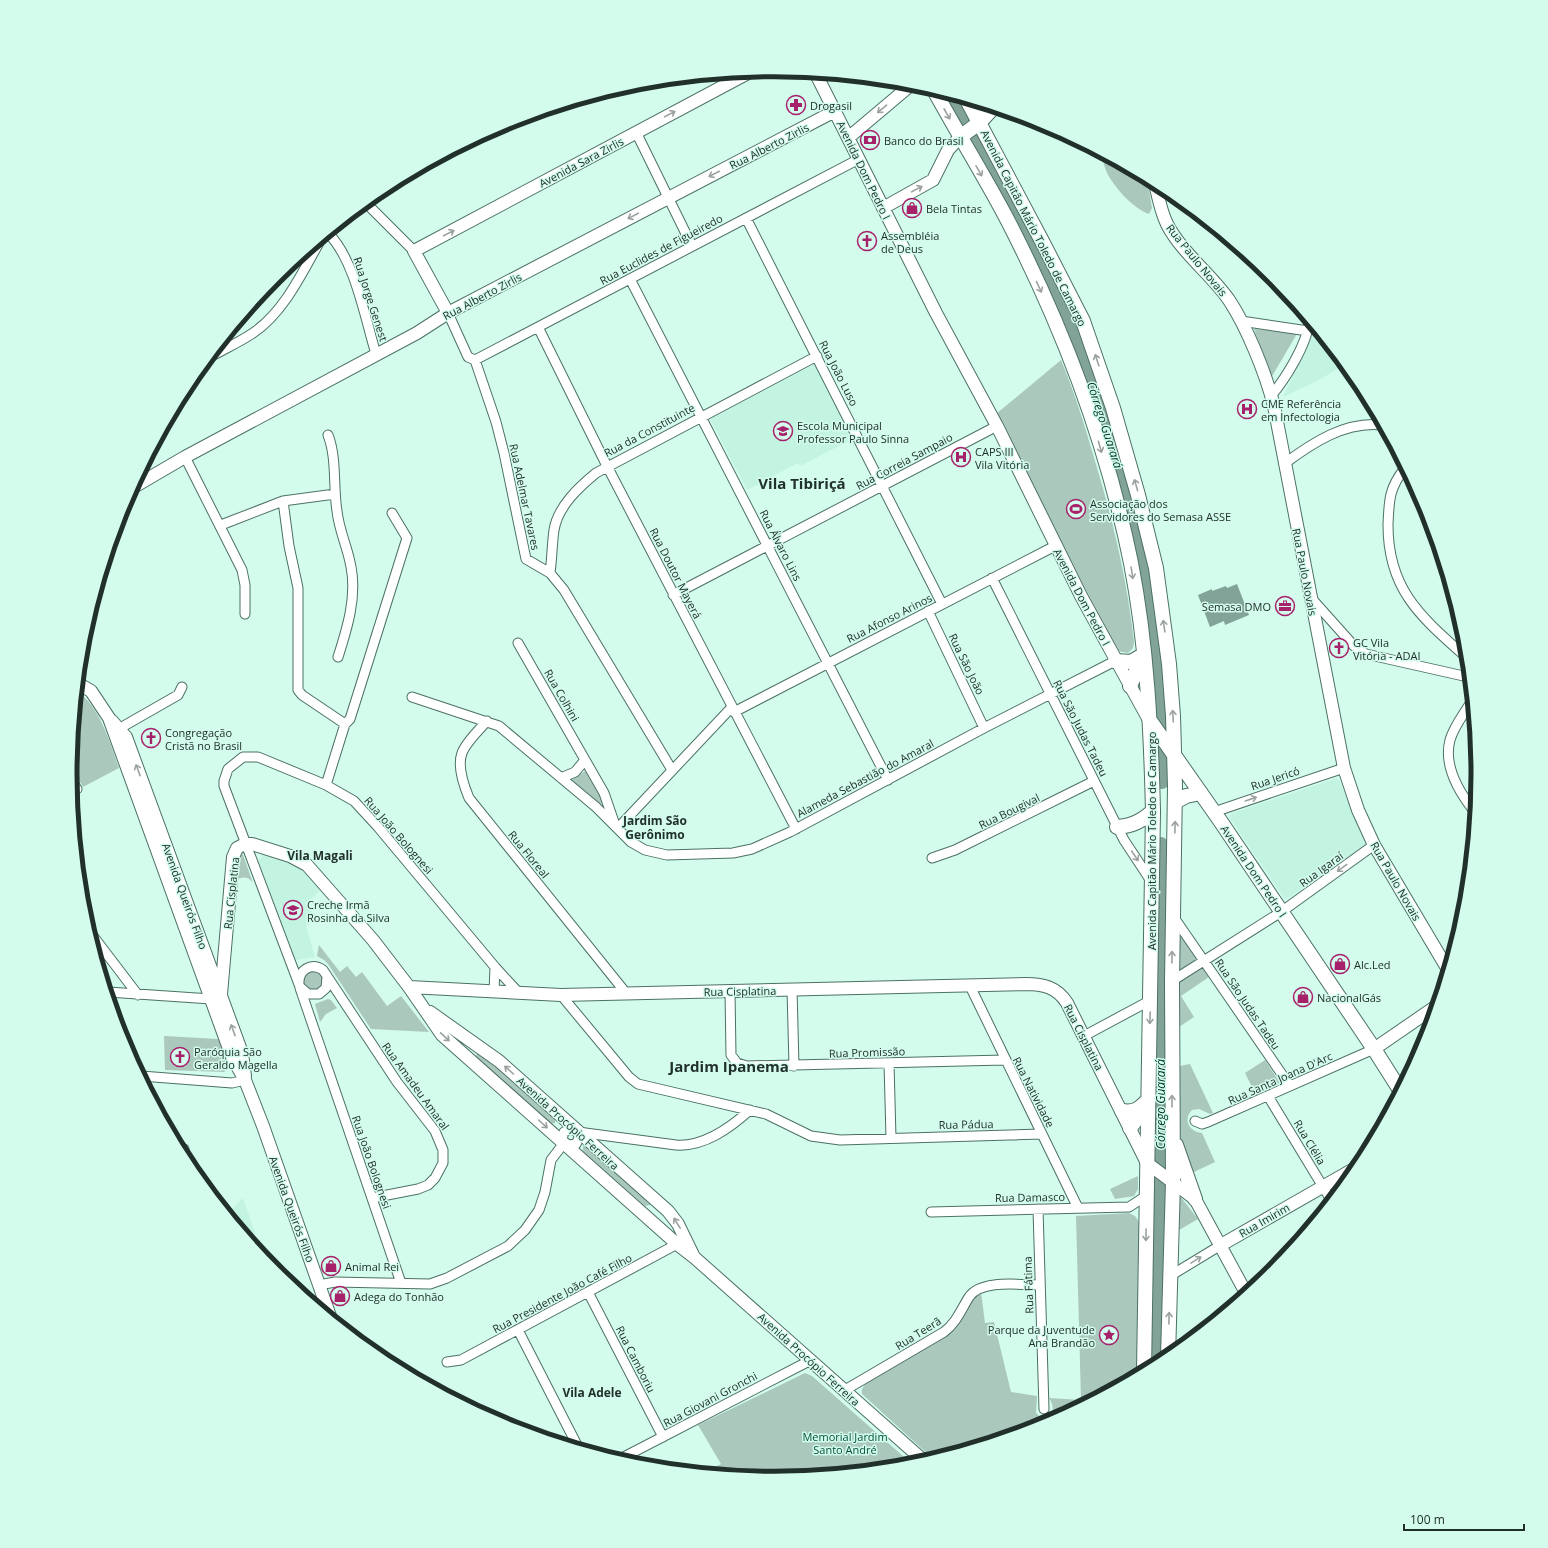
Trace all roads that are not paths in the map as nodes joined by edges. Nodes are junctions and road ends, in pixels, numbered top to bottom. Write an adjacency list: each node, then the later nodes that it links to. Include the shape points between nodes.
1 (739, 78): 9 (street, Avenida Sara Zirlis, one-way to 1)
2 (818, 78): 6 (street, Avenida Dom Pedro I)
3 (906, 89): 10 (street, one-way to 10)
4 (941, 98): 8 (main road, Avenida Capitão Mário Toledo de Camargo, one-way to 8)
5 (967, 105): 8 (main road, Avenida Capitão Mário Toledo de Camargo)
6 (835, 111): 10 (street, Avenida Dom Pedro I); 13 (street, Rua Alberto Zirlis, one-way to 13)
7 (989, 111): 8 (main road)
8 (969, 130): 15 (street, one-way to 8, via 933,180 948,150); 57 (main road, Avenida Capitão Mário Toledo de Camargo, one-way to 57, via 1007,220 1048,305 1082,390 1123,530 1131,565); 74 (main road, Avenida Capitão Mário Toledo de Camargo, one-way to 8, via 1169,664 1156,568 1113,408 1078,310)
9 (636, 132): 13 (street); 20 (street, Avenida Sara Zirlis, one-way to 9)
10 (848, 138): 11 (street, Avenida Dom Pedro I)
11 (859, 159): 15 (street, Avenida Dom Pedro I); 16 (street, Rua Euclides de Figueiredo)
12 (1157, 192): 23 (street, Rua Paulo Novais, via 1163,215 1172,232 1229,300)
13 (668, 198): 18 (street); 22 (street, Rua Alberto Zirlis, one-way to 22)
14 (370, 207): 20 (street)
15 (883, 208): 34 (street, Avenida Dom Pedro I)
16 (746, 218): 18 (street, Rua Euclides de Figueiredo); 29 (street, Rua João Luso)
17 (330, 237): 28 (street, Rua Jorge Genest, via 342,251 352,272)
18 (692, 246): 21 (street, Rua Euclides de Figueiredo)
19 (315, 249): 27 (street, via 273,316 253,333)
20 (414, 252): 22 (street)
21 (630, 279): 25 (street, Rua Euclides de Figueiredo); 32 (street, Rua Álvaro Lins)
22 (448, 313): 28 (street, Rua Alberto Zirlis, via 417,333); 30 (street, Rua Adelmar Tavares, via 468,356)
23 (1241, 321): 24 (street); 31 (street, Rua Paulo Novais)
24 (1308, 326)
25 (538, 327): 30 (street, Rua Euclides de Figueiredo); 38 (street, Rua Doutor Mayerá)
26 (1308, 327): 31 (street, via 1282,381)
27 (220, 352)
28 (376, 354): 36 (street, Rua Alberto Zirlis)
29 (817, 356): 32 (street, Rua da Constituinte); 41 (street, Rua João Luso)
30 (475, 360): 48 (street, Rua Adelmar Tavares, via 504,453 526,559)
31 (1271, 396): 37 (street, Rua Paulo Novais)
32 (701, 416): 38 (street, Rua da Constituinte); 46 (street, Rua Álvaro Lins)
33 (1377, 424): 37 (street, via 1331,434)
34 (997, 426): 41 (street, Rua Correia Sampaio); 47 (street, Avenida Dom Pedro I)
35 (328, 435): 42 (street, via 332,449)
36 (185, 457): 40 (street, Rua Alberto Zirlis); 45 (street)
37 (1284, 464): 51 (street, Rua Paulo Novais)
38 (607, 466): 48 (street, Rua da Constituinte, via 579,488 559,515 554,531); 50 (street, Rua Doutor Mayerá)
39 (1402, 473): 56 (street, via 1392,488 1389,501 1388,542 1392,564 1414,607)
40 (141, 483)
41 (883, 486): 46 (street, Rua Correia Sampaio); 52 (street, Rua João Luso)
42 (335, 494): 43 (street); 58 (street, via 341,536 353,579 347,629)
43 (283, 501): 45 (street); 70 (street, via 298,588 298,690)
44 (392, 513): 70 (street, via 407,538 350,719)
45 (221, 525): 54 (street, via 242,570)
46 (768, 546): 50 (street, Rua Correia Sampaio); 60 (street, Rua Álvaro Lins)
47 (1055, 546): 49 (street, Rua Afonso Arinos); 59 (street, Avenida Dom Pedro I)
48 (550, 573): 77 (street, Rua Adelmar Tavares, via 564,590)
49 (992, 578): 52 (street, Rua Afonso Arinos); 65 (street, Rua São Judas Tadeu)
50 (673, 595): 68 (street, Rua Doutor Mayerá)
51 (1310, 598): 61 (street, via 1354,646 1366,654); 76 (street, Rua Paulo Novais)
52 (942, 604): 53 (street, Rua Afonso Arinos)
53 (928, 612): 60 (street, Rua Afonso Arinos); 72 (street, Rua São João)
54 (245, 614)
55 (518, 642): 75 (street, Rua Colhini)
56 (1460, 652)
57 (1143, 655): 59 (main road, via 1131,662); 63 (main road); 71 (main road, Avenida Capitão Mário Toledo de Camargo)
58 (338, 658)
59 (1115, 661): 63 (street, Avenida Dom Pedro I); 65 (street, Alameda Sebastião do Amaral)
60 (828, 663): 68 (street, Rua Afonso Arinos); 79 (street, Rua Álvaro Lins)
61 (1464, 676)
62 (83, 686): 73 (street, Avenida Queirós Filho, via 91,691)
63 (1130, 686): 71 (street, Avenida Dom Pedro I)
64 (182, 687): 73 (street, via 178,695)
65 (1051, 694): 72 (street, Alameda Sebastião do Amaral); 80 (street, Rua São Judas Tadeu)
66 (412, 697): 69 (street, Alameda Sebastião do Amaral)
67 (1468, 708): 84 (street, via 1454,731 1449,752 1456,783)
68 (733, 710): 77 (street, Rua Afonso Arinos); 89 (street, Rua Doutor Mayerá)
69 (487, 721): 78 (street, Alameda Sebastião do Amaral, via 506,731); 115 (street, Rua Floreal, via 462,752 460,763 469,798)
70 (345, 724): 81 (street)
71 (1154, 726): 74 (main road, Avenida Dom Pedro I); 85 (main road, Avenida Capitão Mário Toledo de Camargo)
72 (984, 728): 79 (street, Alameda Sebastião do Amaral)
73 (116, 730): 103 (street, Avenida Queirós Filho, via 126,737 150,816)
74 (1170, 750): 82 (main road, Avenida Dom Pedro I); 83 (main road, Avenida Capitão Mário Toledo de Camargo)
75 (585, 760): 78 (street, via 575,772); 87 (street, Rua Colhini, via 604,793)
76 (1344, 768): 86 (street, Rua Jericó, one-way to 76); 91 (street, Rua Paulo Novais, via 1358,810)
77 (672, 770): 87 (street, Rua Afonso Arinos)
78 (561, 778): 87 (street, Alameda Sebastião do Amaral)
79 (888, 780): 89 (street, Alameda Sebastião do Amaral)
80 (1094, 781): 88 (street, Rua São Judas Tadeu); 92 (street, Rua Bougival, via 955,850)
81 (326, 785): 90 (street, Rua João Bolognesi, via 258,757 249,756 238,760 228,769 224,781); 101 (street, Rua João Bolognesi, via 345,795 361,808)
82 (1201, 793): 83 (main road, via 1186,796); 86 (main road, Avenida Dom Pedro I)
83 (1175, 802): 95 (main road, Avenida Capitão Mário Toledo de Camargo, one-way to 83)
84 (1470, 806)
85 (1154, 811): 88 (main road, via 1134,824); 93 (main road, Avenida Capitão Mário Toledo de Camargo)
86 (1214, 812): 94 (main road, Avenida Dom Pedro I)
87 (616, 827): 89 (street, Alameda Sebastião do Amaral, via 638,847 667,855 742,852)
88 (1117, 827): 93 (street, Rua São Judas Tadeu, one-way to 93)
89 (796, 829)
90 (245, 844): 97 (street, Rua Cisplatina, via 236,848 233,857); 99 (street, Rua João Bolognesi); 108 (street, Rua Cisplatina, via 290,856 307,865 369,936)
91 (1374, 845): 94 (street, Rua Igaraí, one-way to 94); 100 (street, Rua Paulo Novais)
92 (932, 858)
93 (1154, 885): 121 (main road, Avenida Capitão Mário Toledo de Camargo)
94 (1281, 912): 98 (street, Rua Igaraí); 126 (main road, Avenida Dom Pedro I)
95 (1173, 915): 98 (street, Rua São Judas Tadeu); 105 (main road, Avenida Capitão Mário Toledo de Camargo, one-way to 95)
96 (98, 943): 116 (street)
97 (224, 960): 103 (street); 120 (street, Rua Cisplatina)
98 (1203, 960): 105 (street, Rua Igaraí); 132 (street, Rua São Judas Tadeu)
99 (291, 962): 102 (street, via 298,967); 106 (street, Rua João Bolognesi)
100 (1444, 963)
101 (494, 967): 110 (street); 114 (street, Rua João Bolognesi)
102 (306, 968): 104 (street, via 316,967 323,970); 106 (street, via 300,973)
103 (206, 969): 120 (street, Avenida Queirós Filho)
104 (327, 976): 113 (street); 117 (street, Rua Amadeu Amaral)
105 (1172, 981): 140 (main road, Avenida Capitão Mário Toledo de Camargo, one-way to 105)
106 (299, 985): 119 (street, via 304,993); 122 (street, Rua João Bolognesi)
107 (970, 986): 109 (street, Rua Cisplatina); 125 (street, Rua Cisplatina, via 1038,984 1051,988 1064,998); 127 (street, Rua Natividade)
108 (409, 987): 110 (street, Rua Cisplatina); 123 (street, Avenida Procópio Ferreira)
109 (792, 989): 111 (street, Rua Cisplatina); 129 (street)
110 (494, 991): 114 (street, Rua Cisplatina)
111 (730, 991): 115 (street, Rua Cisplatina); 129 (street, Rua Promissão, via 732,1058 737,1063 747,1066)
112 (112, 992): 116 (street)
113 (323, 992): 117 (street); 119 (street)
114 (518, 992): 118 (street, Rua Cisplatina)
115 (626, 993): 118 (street, Rua Cisplatina)
116 (138, 995): 120 (street)
117 (338, 995): 150 (street, Rua Amadeu Amaral, via 397,1082 435,1131 443,1150 443,1163 428,1185)
118 (561, 995): 136 (street, Rua Pádua, via 629,1077 638,1084)
119 (311, 996): 122 (street)
120 (216, 997): 131 (street, Avenida Queirós Filho, via 244,1058)
121 (1151, 1000): 125 (street); 135 (main road, Avenida Capitão Mário Toledo de Camargo, one-way to 135)
122 (305, 1004): 150 (street, Rua João Bolognesi)
123 (422, 1006): 141 (street, Avenida Procópio Ferreira, one-way to 123, via 499,1061); 144 (street, Avenida Procópio Ferreira, one-way to 144, via 442,1035)
124 (1429, 1011): 126 (street)
125 (1084, 1036): 137 (street, Rua Cisplatina)
126 (1374, 1049): 132 (street, Rua Santa Joana D'Arc); 133 (main road, Avenida Dom Pedro I)
127 (1005, 1060): 128 (street, Rua Promissão); 142 (street, Rua Natividade)
128 (888, 1063): 129 (street, Rua Promissão); 143 (street)
129 (794, 1066)
130 (146, 1076): 131 (street, via 232,1083)
131 (245, 1080): 161 (street, Avenida Queirós Filho)
132 (1290, 1086): 134 (street, Rua Santa Joana D'Arc)
133 (1397, 1086)
134 (1268, 1096): 138 (street, Rua Santa Joana D'Arc, via 1208,1122 1202,1124); 147 (street, Rua Clélia)
135 (1148, 1102): 137 (main road, via 1138,1110); 139 (main road); 145 (main road, Avenida Capitão Mário Toledo de Camargo)
136 (750, 1110): 141 (street, via 724,1131 688,1145); 143 (street, Rua Pádua, via 766,1114 805,1134 817,1137 840,1140)
137 (1122, 1111): 139 (street, Rua Cisplatina)
138 (1195, 1121)
139 (1130, 1128): 145 (street, Rua Cisplatina)
140 (1171, 1131): 145 (main road, Avenida Capitão Mário Toledo de Camargo); 151 (main road)
141 (578, 1132): 144 (street, via 576,1144); 157 (street, Avenida Procópio Ferreira, one-way to 141, via 678,1224 668,1211)
142 (1042, 1134): 143 (street, Rua Pádua); 153 (street, Rua Natividade)
143 (891, 1138)
144 (564, 1143): 157 (street, Avenida Procópio Ferreira); 160 (street, via 551,1160 545,1192 538,1210 514,1241 439,1282)
145 (1159, 1172): 148 (main road, Avenida Capitão Mário Toledo de Camargo); 151 (street, Rua Cisplatina); 159 (main road, Avenida Capitão Mário Toledo de Camargo)
146 (1344, 1174): 147 (street, Rua Imirim)
147 (1322, 1187): 149 (street, Rua Clélia); 158 (street, Rua Imirim)
148 (1146, 1196): 152 (street); 156 (main road, Avenida Capitão Mário Toledo de Camargo)
149 (1328, 1197)
150 (372, 1198): 160 (street, Rua João Bolognesi)
151 (1195, 1199): 158 (street, Rua Cisplatina)
152 (1129, 1207): 153 (street, Rua Damasco); 156 (street)
153 (1078, 1208): 154 (street, Rua Damasco)
154 (1038, 1209): 155 (street, Rua Damasco); 162 (street, Rua Fátima)
155 (931, 1212)
156 (1147, 1218): 170 (main road, Avenida Capitão Mário Toledo de Camargo, one-way to 170)
157 (681, 1242): 164 (street, Rua Presidente João Café Filho); 168 (street, Avenida Procópio Ferreira, via 695,1258)
158 (1221, 1245): 159 (street, Rua Imirim, one-way to 158); 163 (street, Rua Cisplatina)
159 (1170, 1276): 167 (main road, Avenida Capitão Mário Toledo de Camargo, one-way to 159)
160 (401, 1283): 161 (street)
161 (319, 1284): 165 (street, Avenida Queirós Filho)
162 (1040, 1285): 171 (street, Rua Teerã, via 987,1286 977,1289 969,1297 955,1322 944,1332); 172 (street, Rua Fátima)
163 (1244, 1289)
164 (588, 1292): 166 (street, Rua Presidente João Café Filho); 173 (street, Rua Camboriu)
165 (327, 1309)
166 (518, 1330): 169 (street, Rua Presidente João Café Filho, via 461,1360); 174 (street)
167 (1168, 1349)
168 (812, 1360): 171 (street, Avenida Procópio Ferreira); 173 (street, Rua Giovani Gronchi)
169 (447, 1362)
170 (1144, 1364)
171 (845, 1390): 176 (street, Avenida Procópio Ferreira)
172 (1044, 1409)
173 (663, 1437): 175 (street, Rua Giovani Gronchi)
174 (575, 1441)
175 (628, 1456)
176 (918, 1456)

